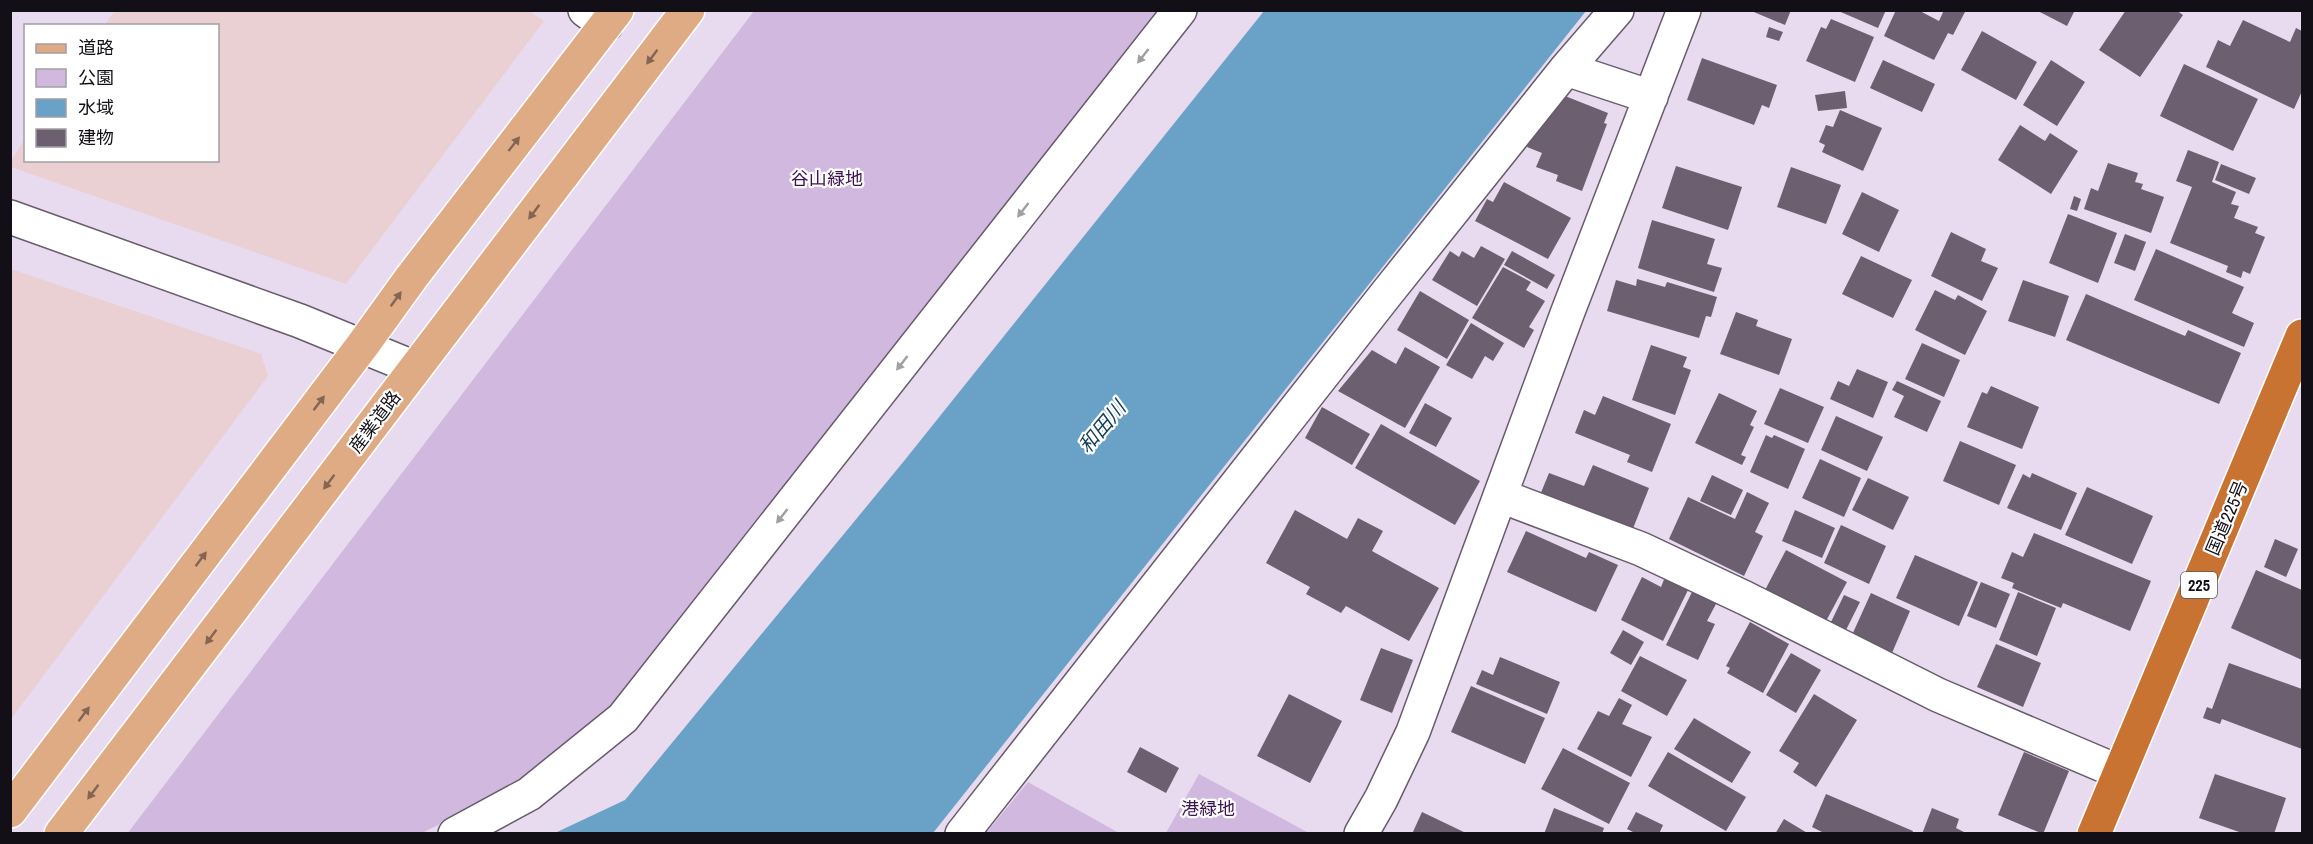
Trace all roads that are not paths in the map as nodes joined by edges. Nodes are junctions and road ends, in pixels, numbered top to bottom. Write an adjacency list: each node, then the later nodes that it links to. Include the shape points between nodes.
1 (688, 10): 11 (main road, 産業道路, one-way to 11)
2 (1180, 10): 16 (street, one-way to 16, via 623,718 530,794)
3 (1617, 10): 6 (street)
4 (1684, 10): 7 (street)
5 (603, 15): 10 (main road, one-way to 5)
6 (1566, 69): 7 (street); 17 (street)
7 (1651, 98): 12 (street)
8 (10, 217): 10 (street)
9 (2302, 336): 13 (highway, 国道225号 / 225)
10 (362, 346): 11 (street); 14 (main road, one-way to 10)
11 (416, 368): 15 (main road, 産業道路, one-way to 15)
12 (1501, 496): 13 (street, via 1641,549 1938,695); 18 (street, via 1413,732)
13 (2119, 772): 19 (highway, 国道225号 / 225)
14 (10, 812)
15 (61, 834)
16 (455, 834)
17 (962, 834)
18 (1362, 834)
19 (2094, 834)

